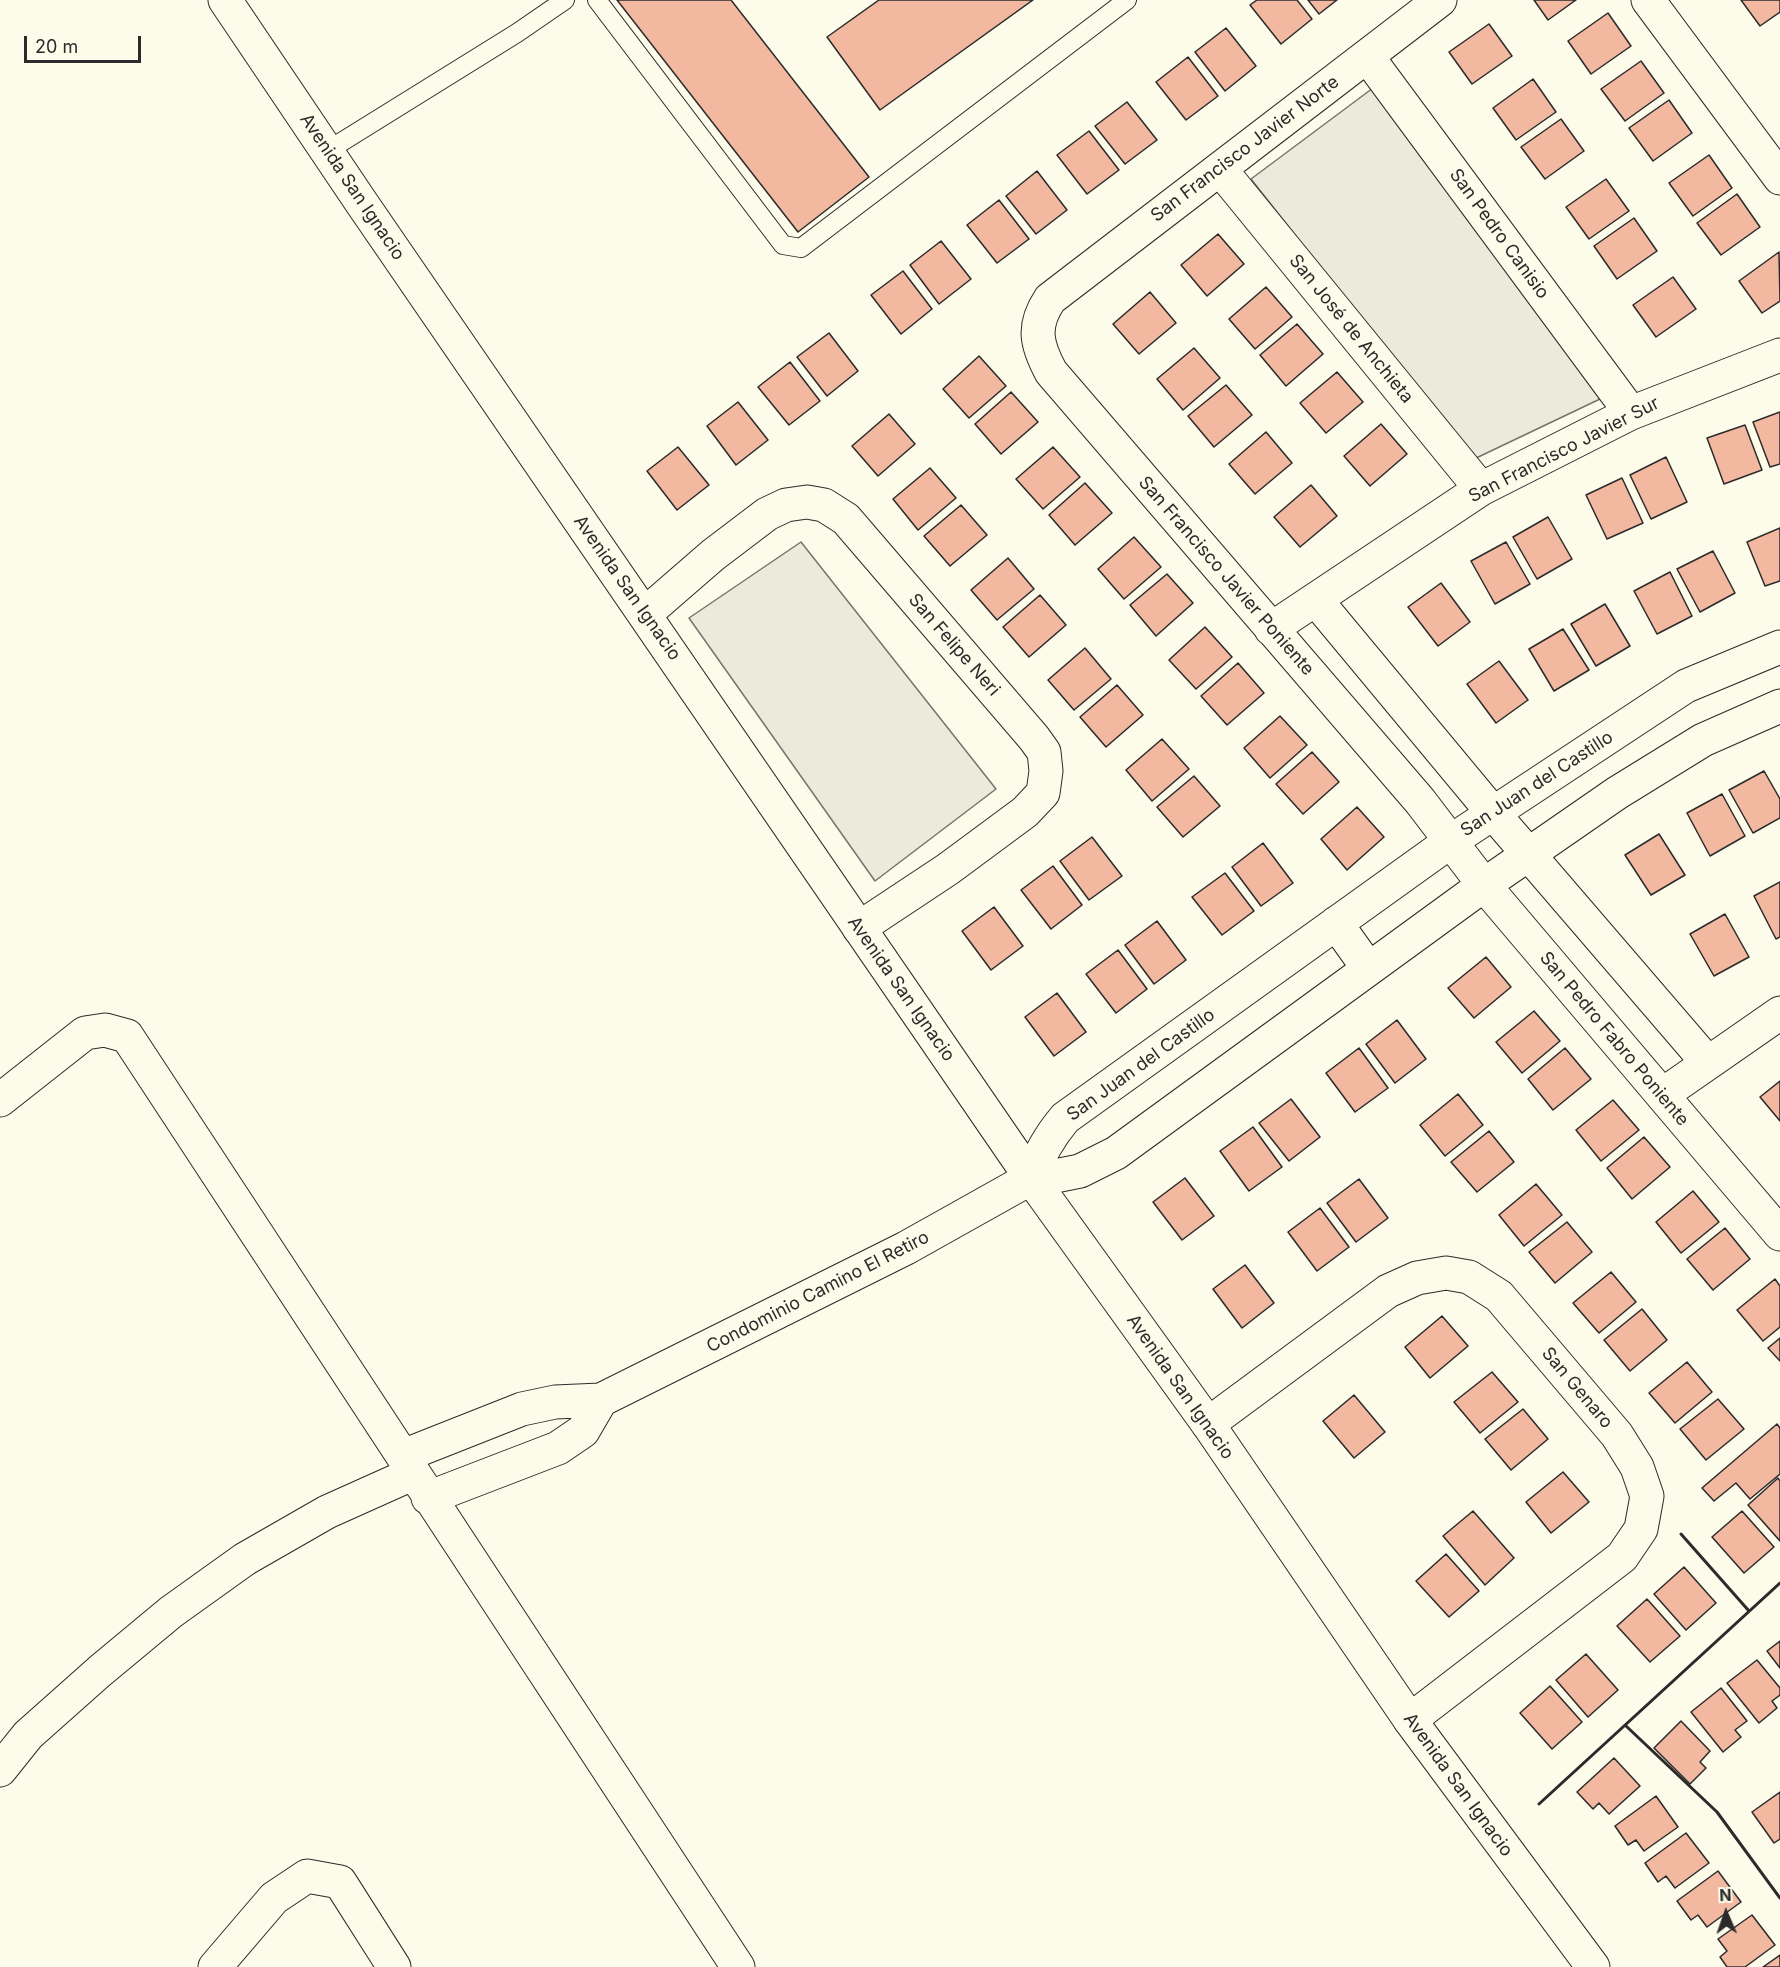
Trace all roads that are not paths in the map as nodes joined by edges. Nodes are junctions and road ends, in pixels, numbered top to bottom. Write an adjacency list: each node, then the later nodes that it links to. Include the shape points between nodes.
1 (225, 0): 8 (street, Avenida San Ignacio)
2 (565, 0): 8 (lane)
3 (597, 0): 4 (lane, via 783,245 801,248)
4 (1127, 0)
5 (1440, 0): 7 (street, San Francisco Javier Norte)
6 (1648, 0): 10 (street)
7 (1367, 56): 9 (street, San Francisco Javier Norte); 13 (street, San Pedro Canisio)
8 (327, 151): 16 (street, Avenida San Ignacio)
9 (1220, 169): 11 (street, San Francisco Javier Norte); 14 (street, San José de Anchieta)
10 (1780, 178)
11 (1050, 298): 17 (street, San Francisco Javier Poniente, via 1040,316 1037,333 1051,372)
12 (1780, 355): 13 (street, San Francisco Javier Sur)
13 (1631, 413): 14 (street, San Francisco Javier Sur)
14 (1481, 489): 15 (street, San Francisco Javier Sur)
15 (1316, 600): 17 (street, San Francisco Javier Sur); 20 (street)
16 (645, 614): 25 (street, Avenida San Ignacio); 25 (street, San Felipe Neri, via 767,514 786,505 824,505 846,519 1044,752 1043,793 1025,812)
17 (1271, 629): 21 (street, San Francisco Javier Poniente)
18 (1780, 647): 20 (street, San Juan del Castillo, via 1686,686)
19 (1780, 706): 22 (street, via 1703,740)
20 (1493, 813): 21 (street, San Juan del Castillo); 22 (street)
21 (1451, 842): 23 (street, San Pedro Fabro Poniente); 24 (street, San Juan del Castillo)
22 (1530, 854): 23 (street); 28 (street)
23 (1484, 885): 26 (street); 29 (street, San Pedro Fabro Poniente)
24 (1336, 923): 26 (street); 31 (street, San Juan del Castillo, via 1065,1118 1038,1157)
25 (859, 928): 31 (street, Avenida San Ignacio)
26 (1368, 968): 31 (street, via 1116,1153 1080,1170)
27 (1780, 1013): 28 (street)
28 (1708, 1063): 29 (street)
29 (1662, 1095): 32 (street, San Pedro Fabro Poniente)
30 (0, 1100): 35 (street, via 85,1033 105,1030 127,1036)
31 (1031, 1178): 33 (street, Condominio Camino El Retiro, via 906,1248); 34 (street, Avenida San Ignacio)
32 (1780, 1234)
33 (602, 1400): 35 (street, Condominio Camino El Retiro, via 555,1402 522,1409); 35 (street, via 583,1431 558,1448)
34 (1208, 1424): 36 (street, Avenida San Ignacio); 36 (street, San Genaro, via 1388,1292 1417,1278 1446,1273 1469,1277 1499,1296 1617,1435 1637,1467 1647,1496 1641,1529 1622,1557)
35 (415, 1476): 37 (street, via 327,1512 245,1559 171,1612 100,1671 28,1735); 40 (street)
36 (1410, 1720): 41 (street, Avenida San Ignacio)
37 (0, 1770)
38 (214, 1967): 39 (street, via 274,1898 307,1876 339,1882)
39 (394, 1967)
40 (738, 1967)
41 (1593, 1967)

